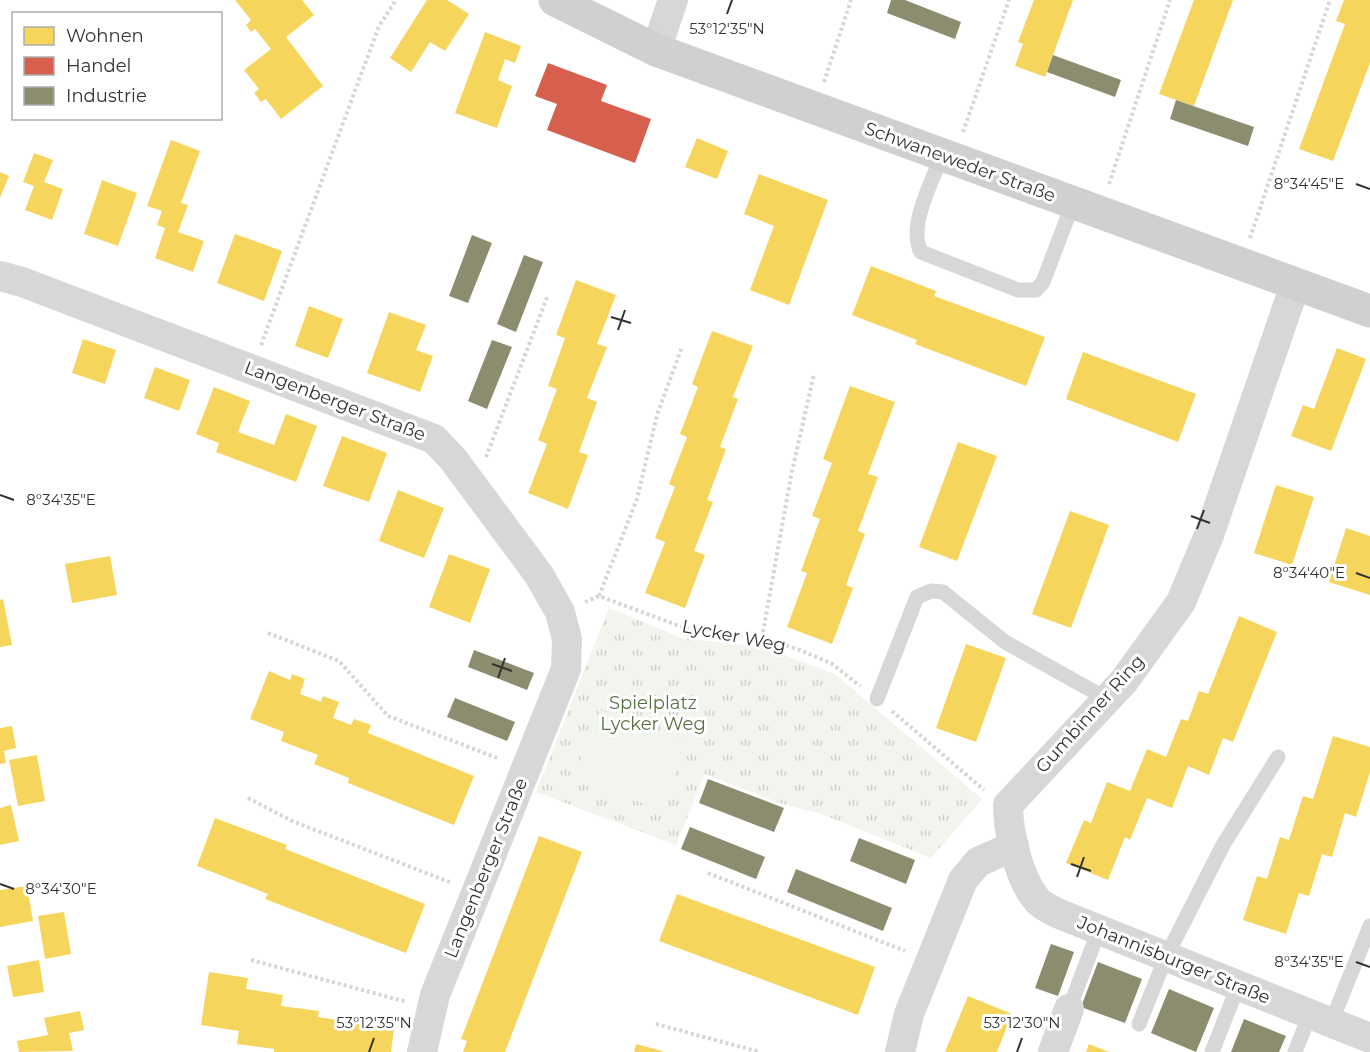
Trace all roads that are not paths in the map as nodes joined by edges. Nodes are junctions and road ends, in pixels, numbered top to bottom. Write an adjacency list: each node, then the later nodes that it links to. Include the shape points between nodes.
1 (555, 0): 3 (main road, Schwaneweder Straße)
2 (673, 0): 3 (street)
3 (656, 50): 4 (main road, Schwaneweder Straße)
4 (948, 157): 5 (main road, Schwaneweder Straße); 5 (lane, via 916,226 921,252 1018,290 1036,290 1043,282)
5 (1087, 208): 7 (main road, Schwaneweder Straße)
6 (0, 276): 21 (street, Langenberger Straße, via 434,438 539,575 560,612 567,639 566,669 432,1008)
7 (1295, 285): 8 (main road, Schwaneweder Straße); 10 (street, Gumbinner Ring, via 1209,535 1181,602)
8 (1369, 306)
9 (877, 699): 10 (lane, via 917,597 931,591 954,598 1005,642)
10 (1107, 699): 12 (street, Gumbinner Ring, via 1008,805)
11 (1278, 757): 15 (lane, via 1223,845)
12 (1014, 846): 14 (street, Johannisburger Straße, via 1028,887 1039,902); 22 (street, via 978,862 963,880 909,1014)
13 (1370, 926): 18 (lane)
14 (1099, 930): 15 (street, Johannisburger Straße); 17 (lane)
15 (1166, 957): 16 (street, Johannisburger Straße); 19 (lane)
16 (1238, 986): 18 (street, Johannisburger Straße); 24 (lane)
17 (1069, 1009): 23 (street)
18 (1321, 1018): 20 (street, Johannisburger Straße); 25 (lane)
19 (1139, 1024)
20 (1370, 1038)
21 (423, 1052)
22 (900, 1052)
23 (1053, 1052)
24 (1212, 1052)
25 (1295, 1052)

